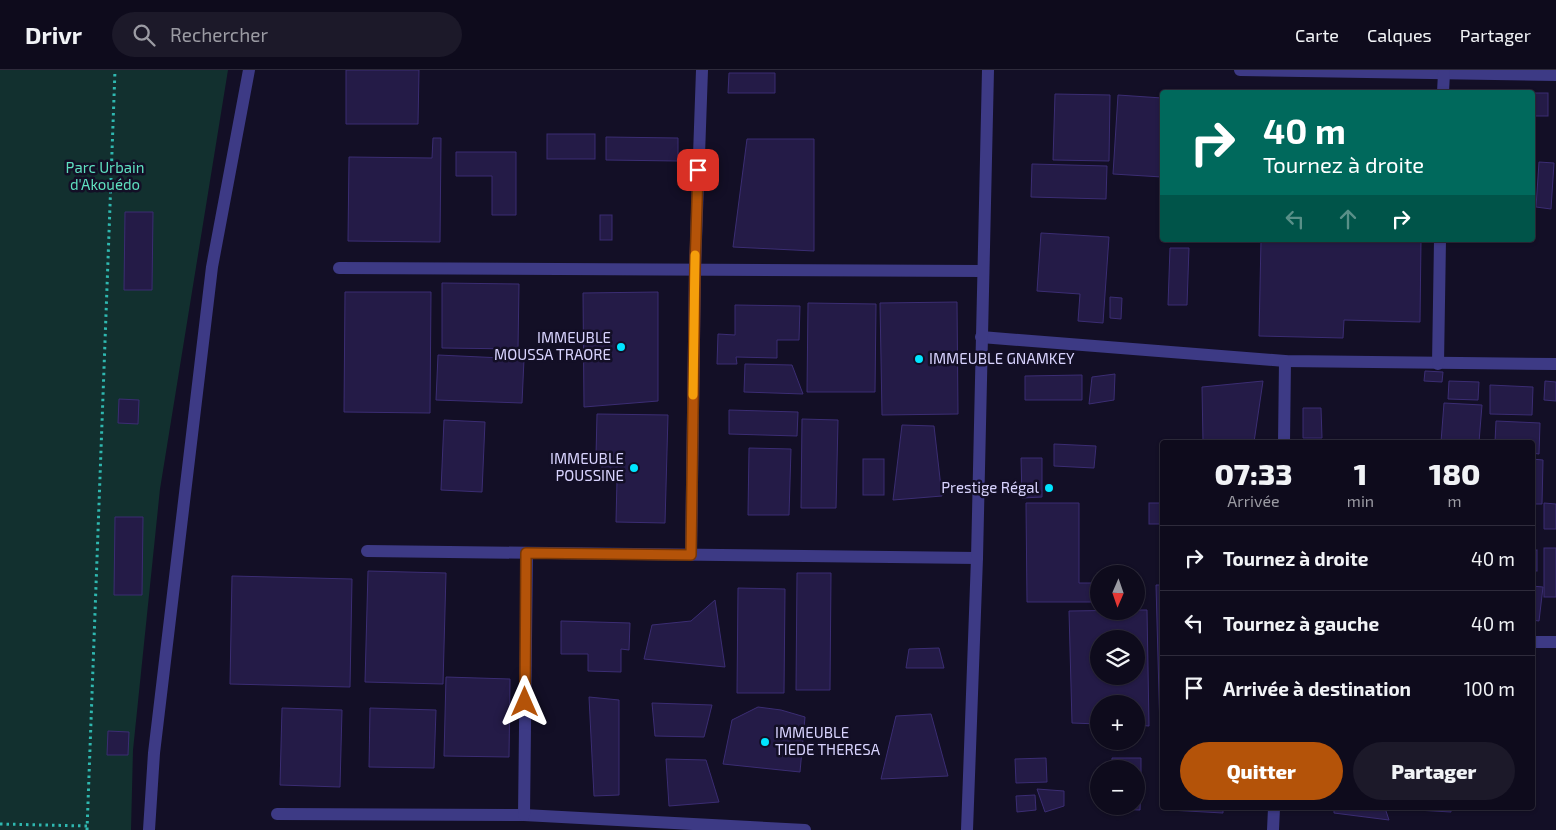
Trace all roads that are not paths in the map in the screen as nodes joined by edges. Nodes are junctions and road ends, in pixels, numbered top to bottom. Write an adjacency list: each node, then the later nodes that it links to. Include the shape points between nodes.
1 (249, 70): 28 (street, via 212,267 154,753)
2 (702, 70): 11 (street)
3 (988, 70): 12 (street)
4 (1240, 70): 5 (street)
5 (1282, 70): 6 (street)
6 (1444, 73): 7 (street); 8 (street)
7 (1556, 74)
8 (1443, 90)
9 (1440, 242): 15 (street)
10 (339, 268): 11 (street)
11 (695, 269): 12 (street); 20 (street)
12 (983, 271): 13 (street)
13 (981, 338): 14 (street); 21 (street)
14 (1285, 361): 15 (street); 17 (street)
15 (1438, 364): 16 (street)
16 (1556, 364)
17 (1284, 440)
18 (367, 551): 19 (street)
19 (526, 553): 20 (street); 26 (street)
20 (691, 555): 21 (street)
21 (977, 558): 30 (street)
22 (1535, 642): 23 (street)
23 (1556, 642)
24 (1274, 810): 31 (street)
25 (277, 814): 26 (street)
26 (524, 815): 27 (street)
27 (686, 827): 29 (street)
28 (149, 830)
29 (805, 830)
30 (966, 830)
31 (1273, 830)

